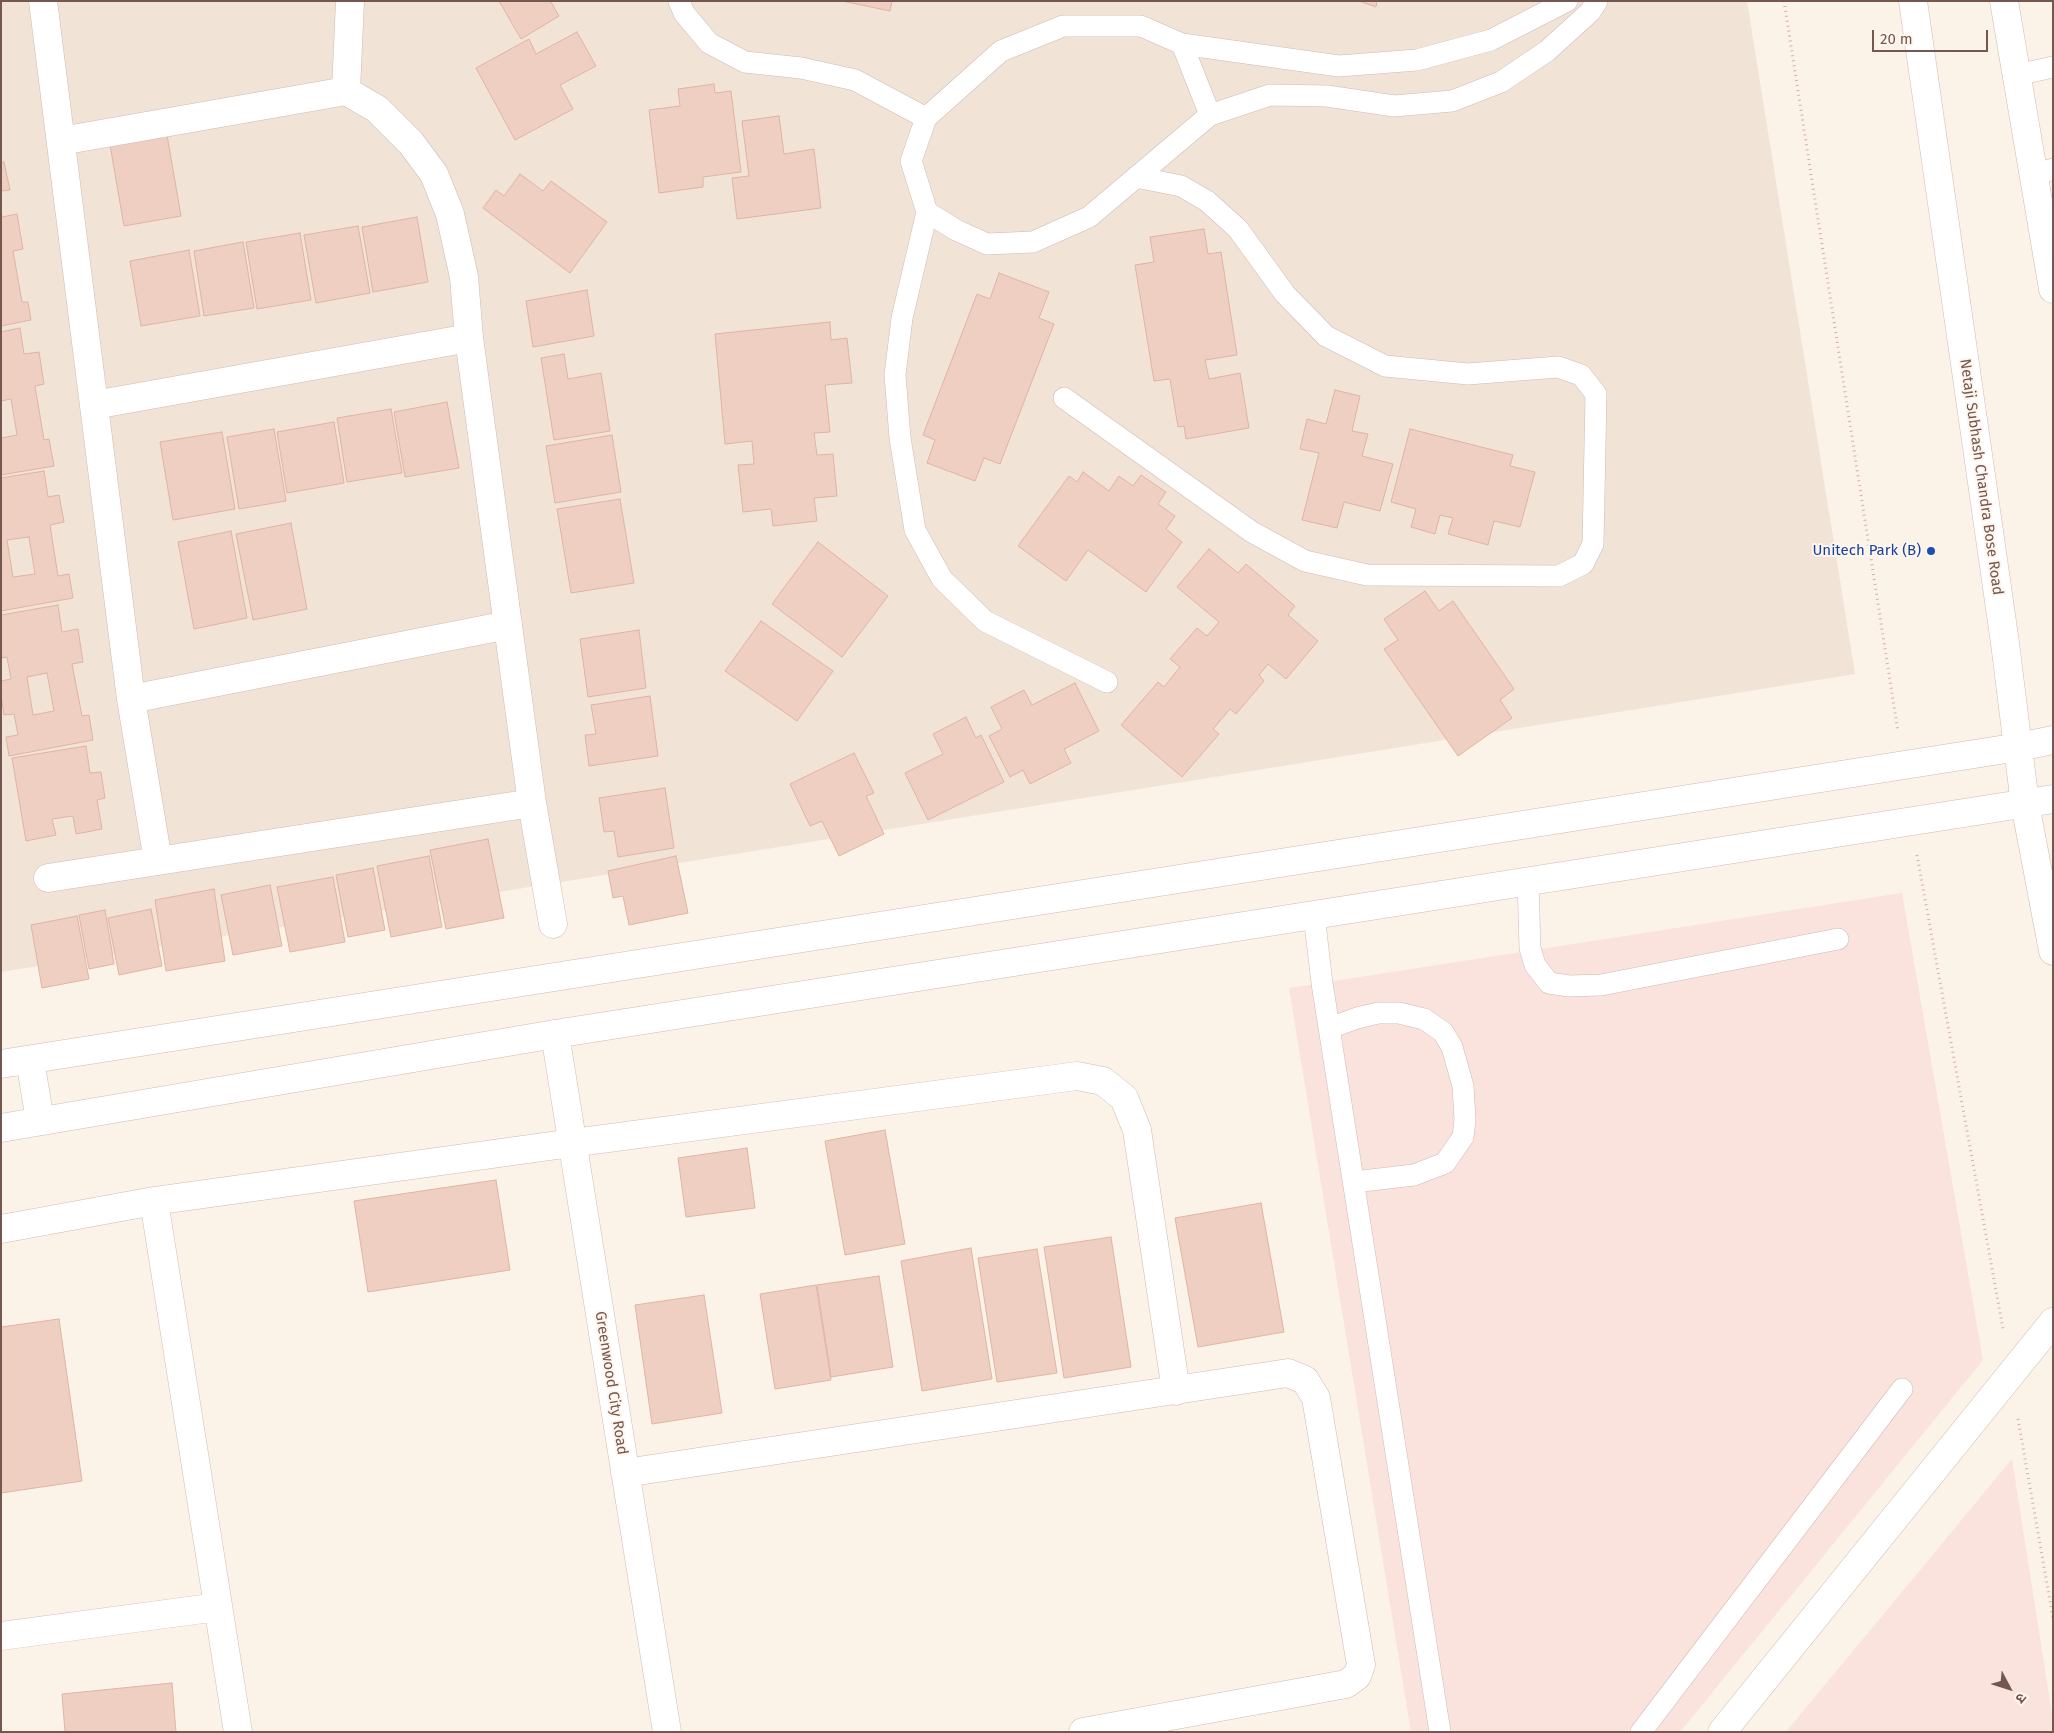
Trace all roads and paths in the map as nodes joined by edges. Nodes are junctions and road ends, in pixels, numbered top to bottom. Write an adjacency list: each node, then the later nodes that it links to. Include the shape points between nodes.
1 (43, 1): 15 (street)
2 (350, 1): 12 (street)
3 (679, 1): 14 (lane, via 684,13 709,43 745,62 802,68 855,80)
4 (1566, 1): 9 (lane, via 1491,40 1417,60 1339,66)
5 (1597, 1): 13 (lane, via 1590,12 1547,51 1501,82 1452,101 1394,106 1327,96 1270,95)
6 (1784, 1): 28 (path)
7 (1913, 1): 27 (street, Netaji Subhash Chandra Bose Road)
8 (2004, 1): 11 (street)
9 (1182, 44): 13 (lane); 14 (lane, via 1141,26 1063,26 1001,51)
10 (2053, 67): 11 (lane)
11 (2017, 75): 16 (street)
12 (346, 91): 15 (street); 20 (street, via 377,109 411,143 434,174 450,214 462,268)
13 (1210, 114): 17 (lane)
14 (926, 118): 18 (lane, via 911,161)
15 (61, 141): 22 (street)
16 (2043, 172): 19 (street)
17 (1136, 177): 18 (lane, via 1089,217 1032,242 987,244); 21 (lane, via 1181,186 1207,201 1238,229 1285,294 1326,336 1385,366 1468,374 1558,367 1581,375 1596,394 1593,544 1583,564 1559,576 1367,575 1305,561 1252,532)
18 (927, 212): 24 (lane, via 902,318 895,375 900,438 915,530 942,579 985,621)
19 (2053, 289)
20 (469, 338): 22 (street); 23 (street)
21 (1064, 398)
22 (94, 405): 25 (street)
23 (508, 625): 25 (street); 30 (street)
24 (1107, 682)
25 (131, 699): 32 (street)
26 (2053, 740): 27 (street)
27 (2019, 747): 28 (street); 31 (street, Netaji Subhash Chandra Bose Road)
28 (1903, 765): 42 (street)
29 (2053, 800): 31 (street)
30 (532, 802): 32 (street); 37 (street)
31 (2026, 804): 34 (street); 39 (street, Netaji Subhash Chandra Bose Road)
32 (158, 861): 33 (street)
33 (48, 878)
34 (1528, 882): 36 (street); 38 (lane, via 1530,948 1535,965 1548,983 1601,985)
35 (1923, 889): 51 (path)
36 (1314, 916): 40 (lane); 41 (street)
37 (553, 924)
38 (1838, 939)
39 (2053, 951)
40 (1330, 1028): 47 (lane); 47 (lane, via 1378,1013 1424,1018 1443,1032 1452,1047 1463,1086 1466,1120 1463,1137 1445,1163 1414,1175)
41 (555, 1034): 44 (street); 46 (street, Greenwood City Road)
42 (30, 1060): 43 (street); 44 (street)
43 (1, 1064)
44 (40, 1121): 45 (street)
45 (1, 1128)
46 (572, 1142): 48 (street); 53 (street, via 1077,1076 1102,1081 1124,1098 1137,1130); 54 (street, Greenwood City Road)
47 (1354, 1182): 61 (lane)
48 (154, 1201): 49 (street); 55 (street)
49 (1, 1229)
50 (2053, 1322): 51 (street)
51 (2011, 1374): 56 (path); 63 (street)
52 (1902, 1389): 62 (lane)
53 (1176, 1391): 54 (street); 60 (street, via 1288,1373 1305,1380 1316,1398 1361,1665 1357,1676 1346,1684)
54 (625, 1473): 59 (street, Greenwood City Road)
55 (218, 1607): 57 (street); 58 (street)
56 (2053, 1618)
57 (1, 1636)
58 (238, 1732)
59 (667, 1732)
60 (1083, 1732)
61 (1440, 1732)
62 (1641, 1732)
63 (1722, 1732)

